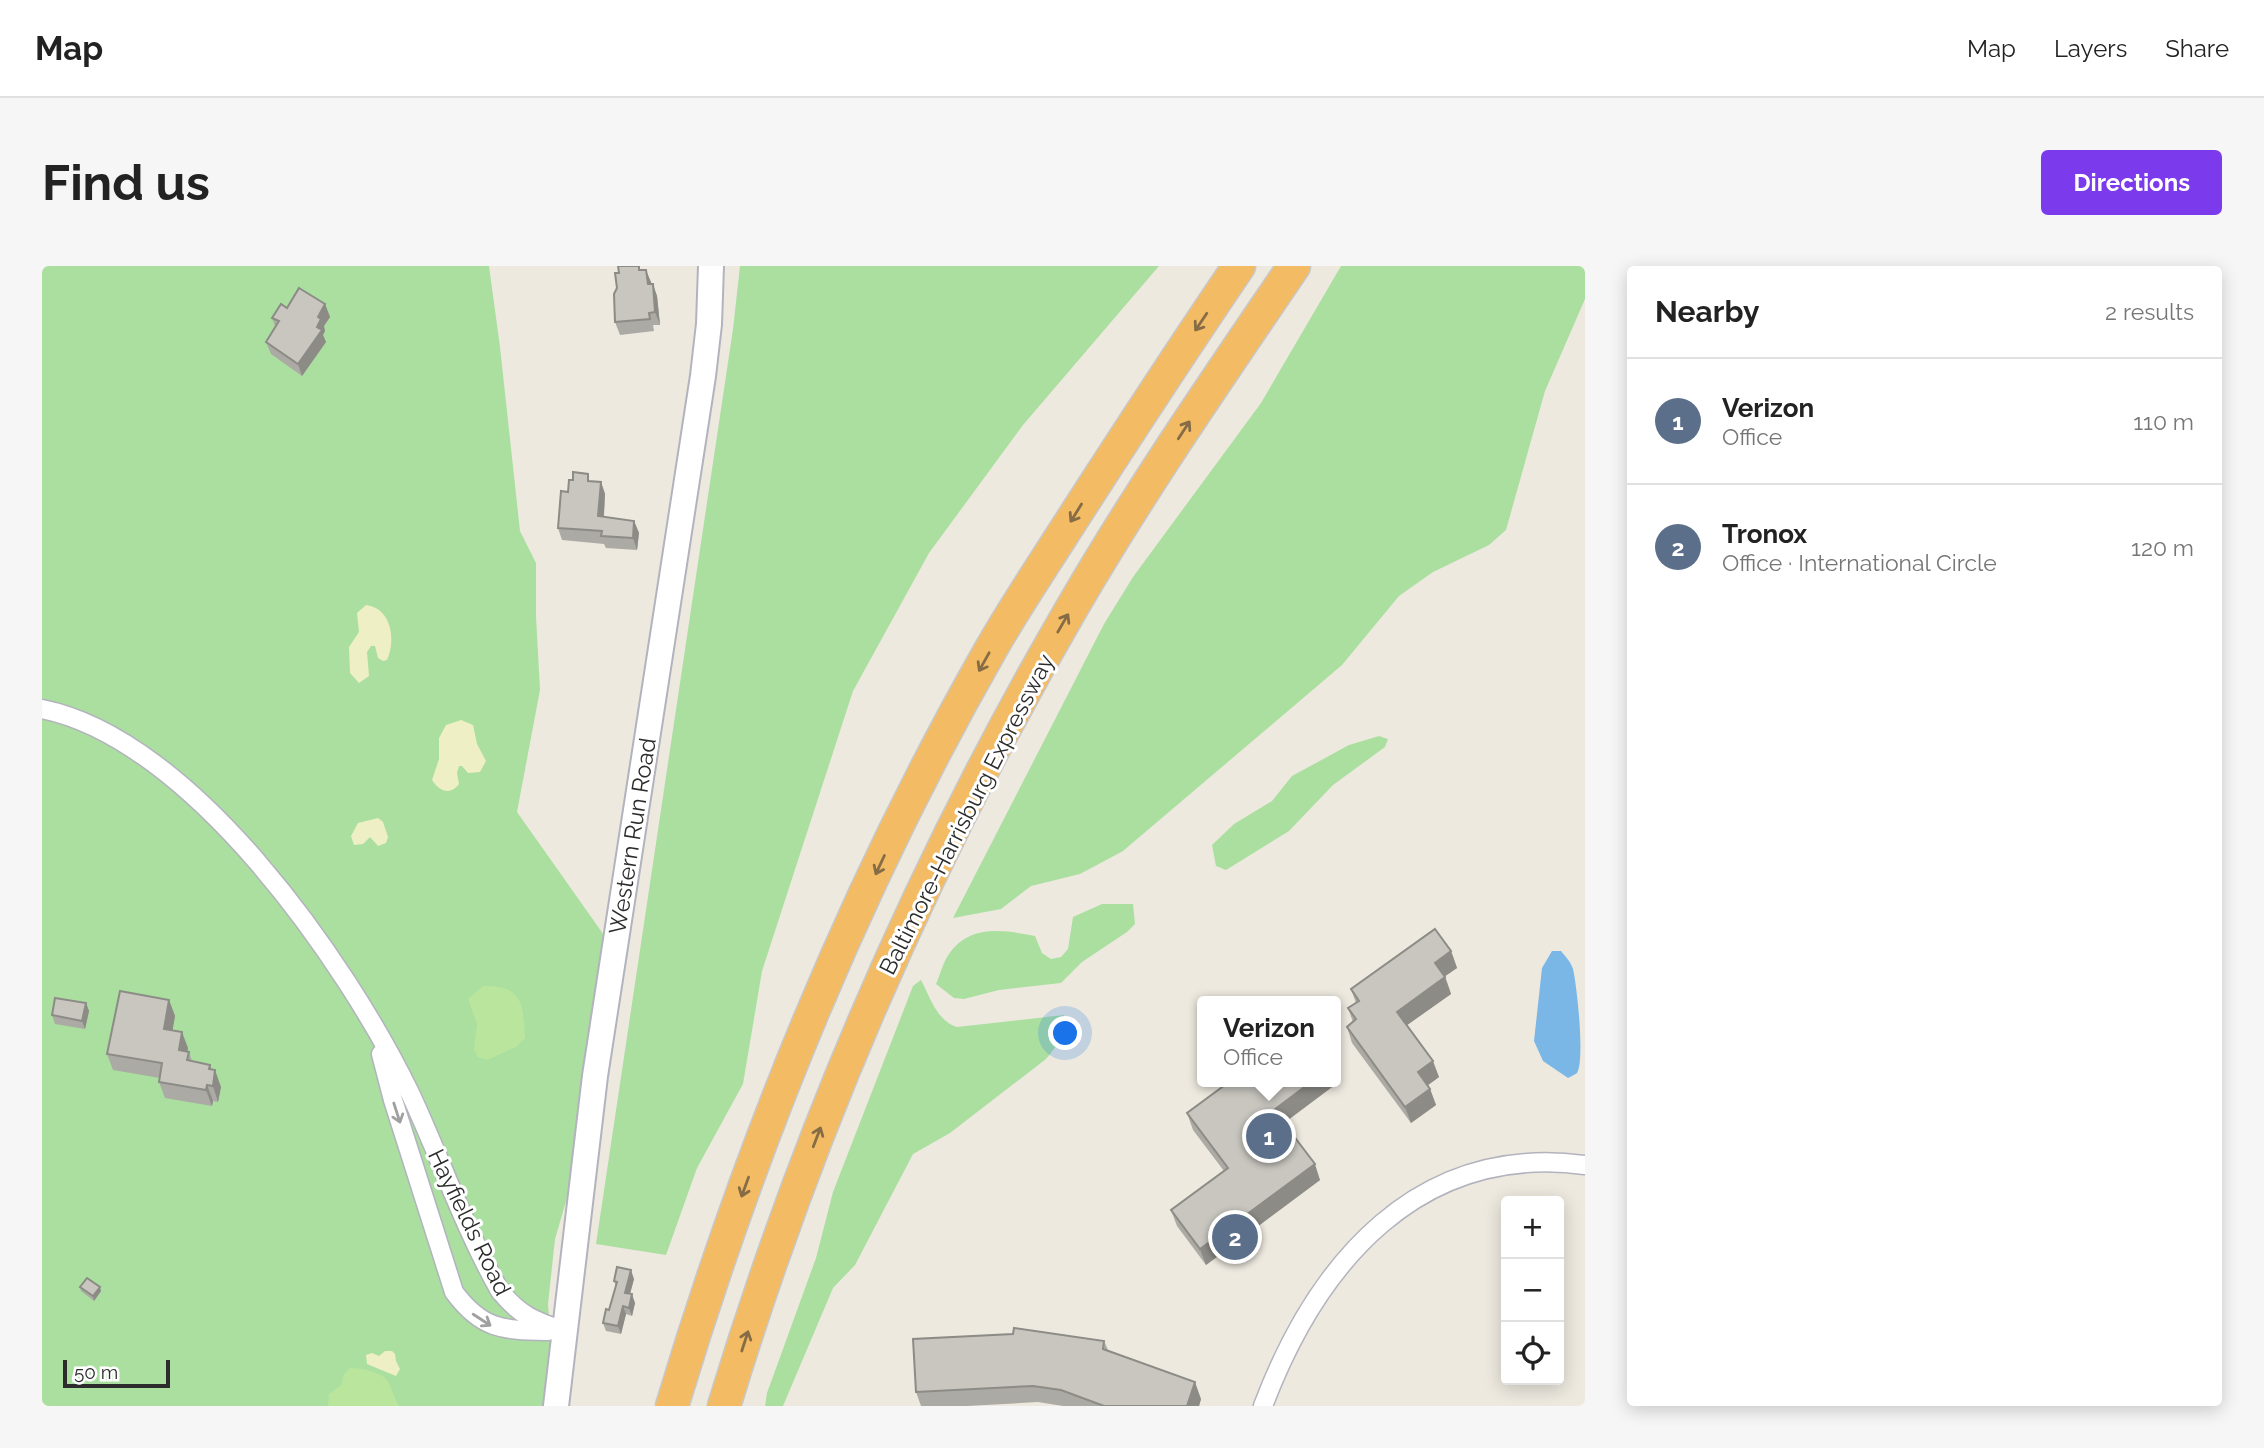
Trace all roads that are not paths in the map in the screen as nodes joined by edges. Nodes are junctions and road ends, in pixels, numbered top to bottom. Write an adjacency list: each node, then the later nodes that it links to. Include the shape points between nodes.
1 (711, 266): 7 (street, Western Run Road, via 703,376 595,1076)
2 (1239, 266): 9 (highway, one-way to 9, via 1033,580 932,760 845,942 769,1122)
3 (1294, 266): 10 (highway, Baltimore-Harrisburg Expressway, one-way to 3, via 793,1201 846,1066 975,785 1101,560)
4 (42, 709): 5 (street, Hayfields Road, via 104,731 176,779 275,885 318,939)
5 (373, 1024): 7 (street, Hayfields Road, via 500,1291 526,1318); 7 (street, Hayfields Road, one-way to 7, via 454,1292 479,1320 493,1327)
6 (1585, 1165): 11 (street, via 1554,1161 1490,1167 1446,1182 1405,1204 1363,1241 1324,1289 1280,1362)
7 (564, 1331): 8 (street, Western Run Road)
8 (556, 1406)
9 (672, 1406)
10 (724, 1406)
11 (1263, 1406)

